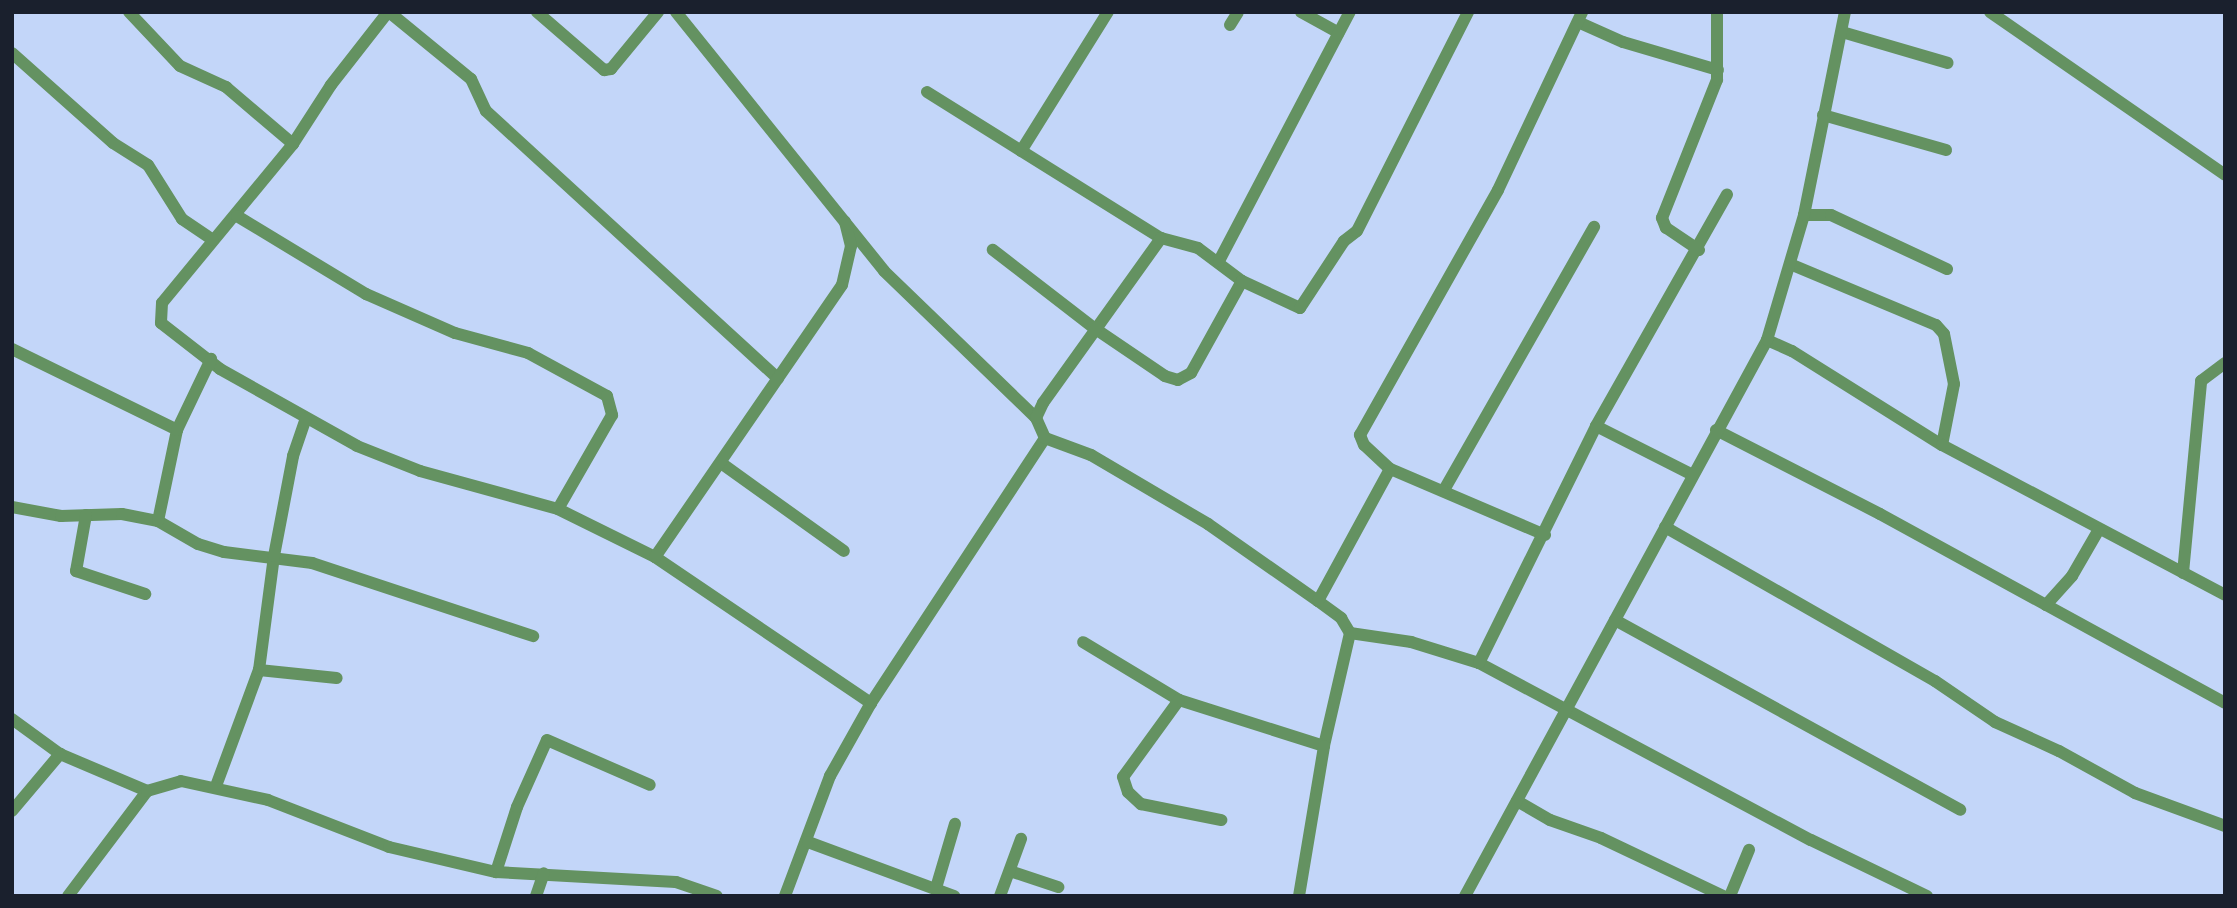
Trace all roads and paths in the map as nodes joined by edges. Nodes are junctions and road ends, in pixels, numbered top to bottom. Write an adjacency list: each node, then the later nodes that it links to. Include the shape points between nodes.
1 (129, 12): 23 (street, via 180,66 226,87)
2 (389, 12): 23 (street, via 331,85); 45 (street, via 471,79 486,111)
3 (537, 12): 4 (street, via 604,71 611,69)
4 (658, 12)
5 (677, 12): 30 (street)
6 (1108, 12): 24 (street)
7 (1238, 12): 15 (street)
8 (1301, 12): 17 (street)
9 (1350, 12): 17 (street)
10 (1468, 12): 39 (street, via 1357,231 1344,241 1300,307)
11 (1717, 12): 20 (street)
12 (1845, 12): 16 (street)
13 (1990, 12): 26 (street)
14 (1580, 17): 20 (street, via 1623,42); 54 (street, via 1498,190 1364,425 1360,435 1364,445)
15 (1230, 25)
16 (1842, 32): 19 (street); 22 (street)
17 (1339, 33): 36 (street)
18 (12, 53): 33 (street, via 113,143 148,164 182,219)
19 (1948, 63)
20 (1718, 70): 35 (street, via 1662,218 1667,228)
21 (927, 92): 24 (street)
22 (1823, 115): 25 (street); 28 (street)
23 (293, 144): 29 (street)
24 (1021, 150): 32 (street)
25 (1946, 150)
26 (2225, 175)
27 (1727, 194): 35 (street)
28 (1804, 215): 37 (street); 38 (street, via 1830,215)
29 (237, 216): 33 (street); 58 (street, via 389,306 456,333 528,353 607,396 612,415)
30 (844, 218): 45 (street, via 851,246 842,285); 47 (street, via 884,271)
31 (1594, 226): 56 (street)
32 (1161, 238): 36 (street, via 1187,243); 40 (street)
33 (213, 240): 43 (street, via 160,310 161,323)
34 (993, 250): 40 (street)
35 (1699, 250): 48 (street)
36 (1219, 261): 39 (street)
37 (1790, 264): 41 (street); 52 (street, via 1936,325 1944,334 1954,384)
38 (1947, 269)
39 (1242, 281): 40 (street, via 1191,373 1178,380)
40 (1094, 328): 47 (street)
41 (1767, 340): 50 (street); 52 (street)
42 (12, 349): 49 (street)
43 (211, 359): 46 (street, via 220,369); 49 (street)
44 (2225, 363): 67 (street, via 2201,381)
45 (778, 379): 53 (street)
46 (306, 418): 58 (street, via 357,446 420,471); 65 (street, via 293,456)
47 (1036, 418): 51 (street)
48 (1596, 426): 55 (street); 63 (street)
49 (177, 430): 60 (street)
50 (1716, 430): 55 (street); 71 (street)
51 (1045, 438): 70 (street, via 1129,476 1208,524); 80 (street)
52 (1942, 445): 62 (street, via 2070,511)
53 (721, 463): 64 (street); 66 (street)
54 (1390, 469): 56 (street); 70 (street)
55 (1691, 474): 61 (street)
56 (1444, 489): 63 (street)
57 (12, 507): 59 (street, via 37,514)
58 (558, 509): 66 (street)
59 (86, 515): 60 (street, via 122,514); 68 (street, via 76,571)
60 (159, 521): 65 (street, via 198,544 224,552)
61 (1665, 527): 72 (street); 94 (street, via 1935,681 1994,722 2135,793)
62 (2098, 531): 67 (street); 71 (street, via 2072,576)
63 (1545, 535): 76 (street)
64 (844, 551)
65 (274, 556): 74 (street, via 312,563); 77 (street)
66 (655, 557): 80 (street)
67 (2183, 573): 69 (street)
68 (145, 594)
69 (2225, 595)
70 (1318, 601): 73 (street, via 1341,618)
71 (2046, 605): 81 (street)
72 (1615, 620): 82 (street); 90 (street)
73 (1350, 633): 76 (street, via 1411,642); 84 (street)
74 (533, 636)
75 (1083, 642): 79 (street)
76 (1479, 663): 82 (street)
77 (259, 670): 78 (street); 87 (street)
78 (337, 678)
79 (1178, 700): 84 (street); 92 (street, via 1123,777 1128,792 1142,804)
80 (871, 703): 96 (street, via 830,776)
81 (2225, 703)
82 (1567, 711): 89 (street); 115 (street)
83 (12, 719): 85 (street)
84 (1324, 746): 111 (street)
85 (60, 754): 88 (street); 91 (street)
86 (650, 785): 99 (street, via 547,740 517,807)
87 (216, 786): 88 (street, via 168,781); 99 (street, via 268,800 388,847)
88 (147, 791): 104 (street)
89 (1517, 801): 112 (street); 113 (street)
90 (1960, 810)
91 (12, 811)
92 (1221, 820)
93 (956, 824): 103 (street)
94 (2225, 824)
95 (1021, 839): 98 (street)
96 (808, 842): 103 (street); 108 (street)
97 (1749, 850): 114 (street)
98 (1010, 871): 102 (street); 110 (street)
99 (496, 872): 100 (street)
100 (544, 873): 101 (street); 105 (street)
101 (659, 881): 106 (street); 107 (street, via 692,885)
102 (1058, 887)
103 (936, 888): 109 (street)
104 (68, 896)
105 (537, 896)
106 (654, 896)
107 (717, 896)
108 (785, 896)
109 (954, 896)
110 (1000, 896)
111 (1299, 896)
112 (1465, 896)
113 (1723, 896)
114 (1730, 896)
115 (1927, 896)

